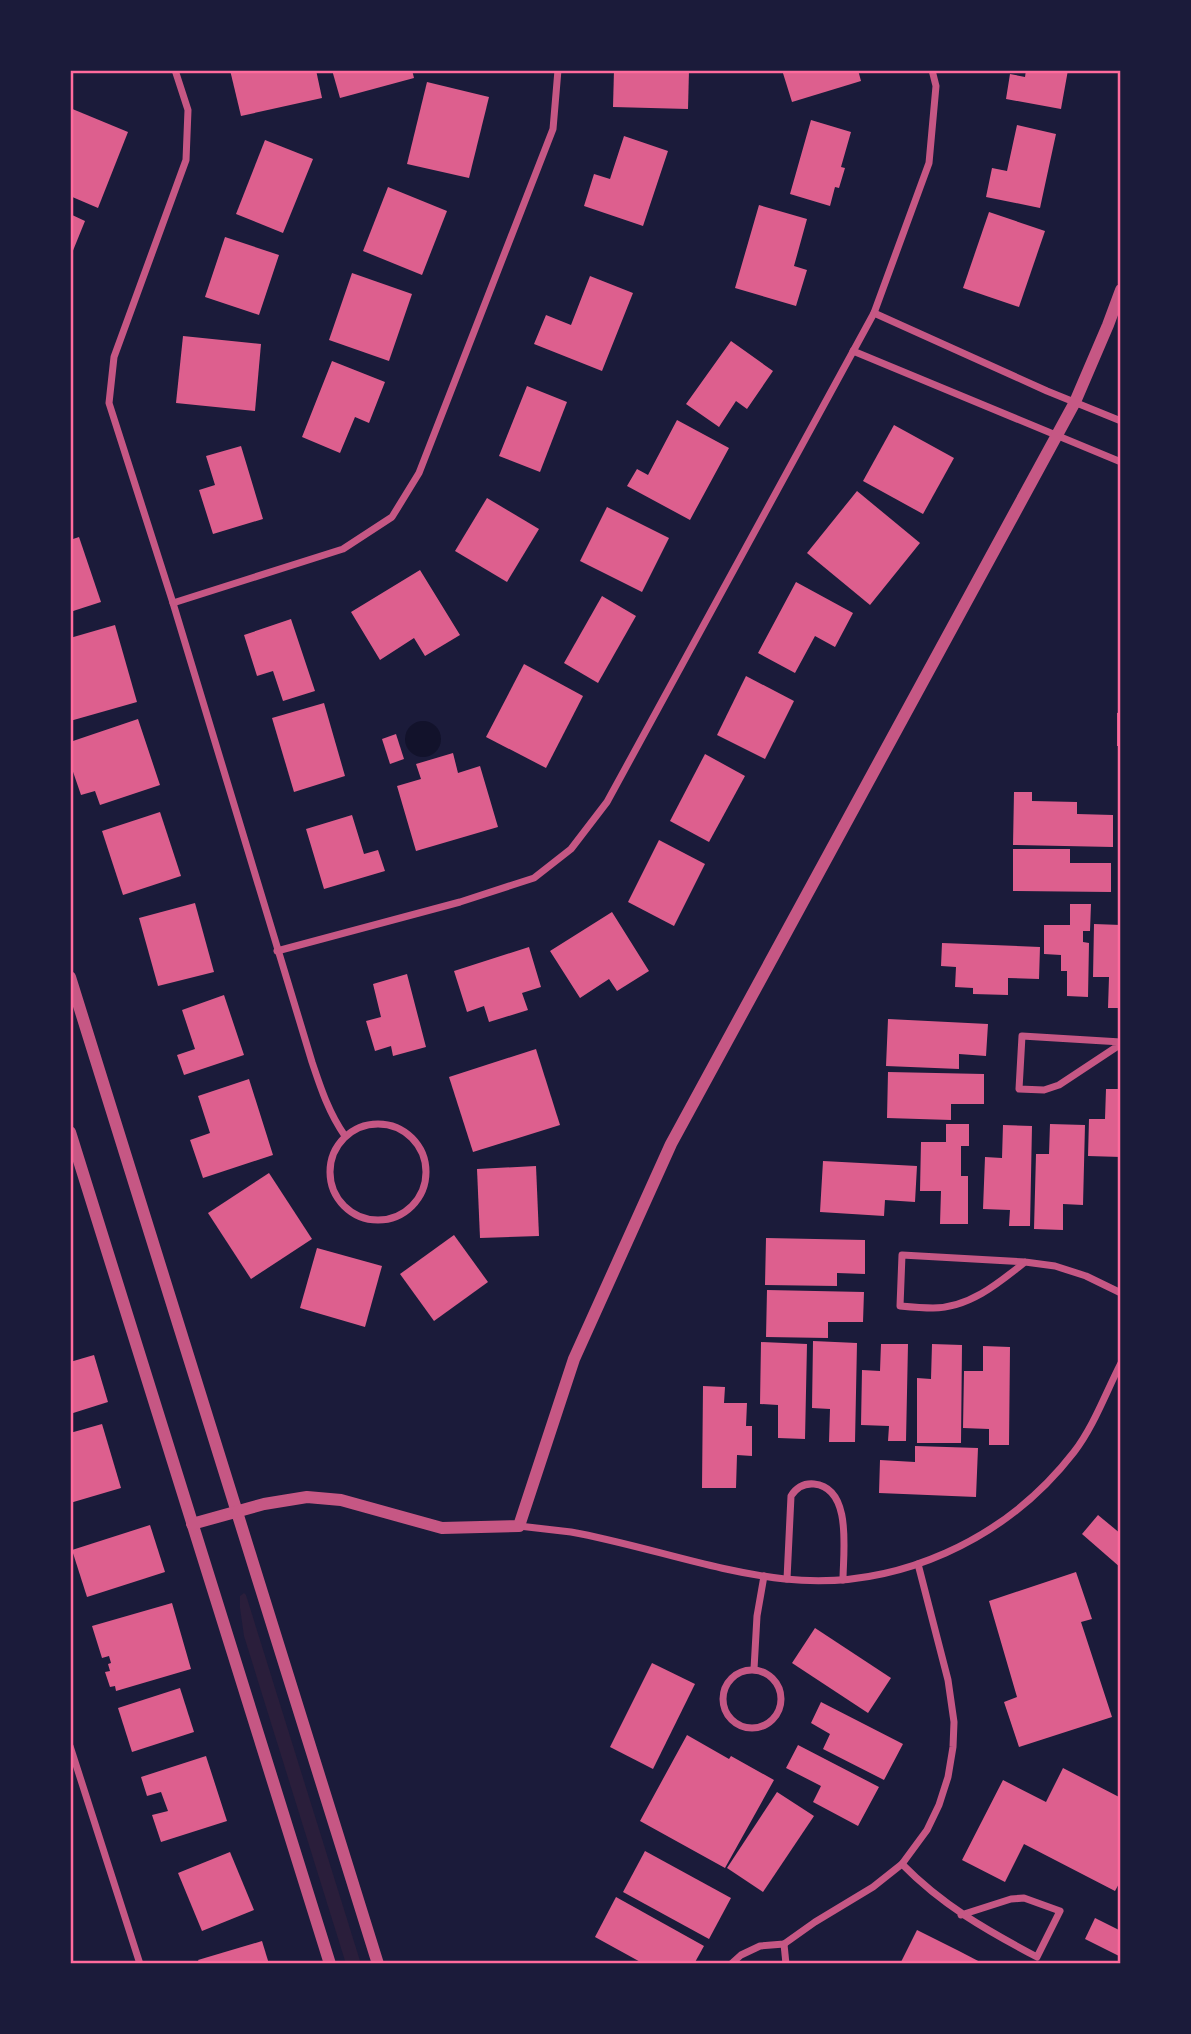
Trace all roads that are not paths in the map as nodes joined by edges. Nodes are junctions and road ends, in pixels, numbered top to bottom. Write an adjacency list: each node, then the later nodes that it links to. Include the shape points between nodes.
1 (175, 70): 11 (street, via 188,110 186,160 114,357 109,403)
2 (558, 70): 11 (street, via 553,129 419,473 392,516 343,549)
3 (932, 70): 5 (street, via 936,86 929,163)
4 (1121, 290): 7 (street)
5 (874, 313): 6 (street); 7 (street)
6 (853, 351): 9 (street); 12 (street, via 607,802 571,849 534,878)
7 (1075, 402): 8 (street); 9 (street)
8 (1121, 421)
9 (1057, 435): 10 (street); 22 (street, via 671,1144 574,1359)
10 (1121, 462)
11 (173, 603): 12 (street)
12 (277, 951): 16 (street, via 324,1098)
13 (70, 977): 20 (street)
14 (1121, 1043): 14 (street, via 1022,1036 1019,1089 1059,1085)
15 (70, 1132): 21 (street)
16 (345, 1136): 16 (street, via 330,1164 332,1186 342,1204 370,1220 398,1216 410,1208 425,1184 426,1169 416,1142 405,1132 378,1124)
17 (1025, 1262): 17 (street, via 995,1286 957,1304 900,1306 902,1255); 18 (street, via 1086,1276)
18 (1121, 1293)
19 (1121, 1363): 23 (street, via 1076,1450 1046,1484 1006,1520 950,1552)
20 (236, 1510): 21 (street); 22 (street, via 321,1497 442,1528); 34 (street)
21 (192, 1524): 33 (street)
22 (519, 1526): 24 (street, via 572,1533)
23 (918, 1564): 26 (street); 29 (street, via 952,1700 953,1747 939,1805 928,1830)
24 (764, 1576): 25 (street); 27 (street)
25 (787, 1579): 26 (street); 26 (street, via 791,1496 796,1488 816,1484 836,1497 842,1510)
26 (843, 1580)
27 (754, 1670): 27 (street, via 735,1675 724,1702 733,1720 750,1728 775,1717 781,1700 770,1676)
28 (70, 1746): 32 (street)
29 (902, 1864): 30 (street); 31 (street)
30 (961, 1915): 30 (street, via 1037,1957 1060,1911 1024,1898)
31 (784, 1944): 35 (street, via 760,1947); 36 (street)
32 (140, 1964)
33 (330, 1964)
34 (378, 1964)
35 (731, 1964)
36 (786, 1964)

